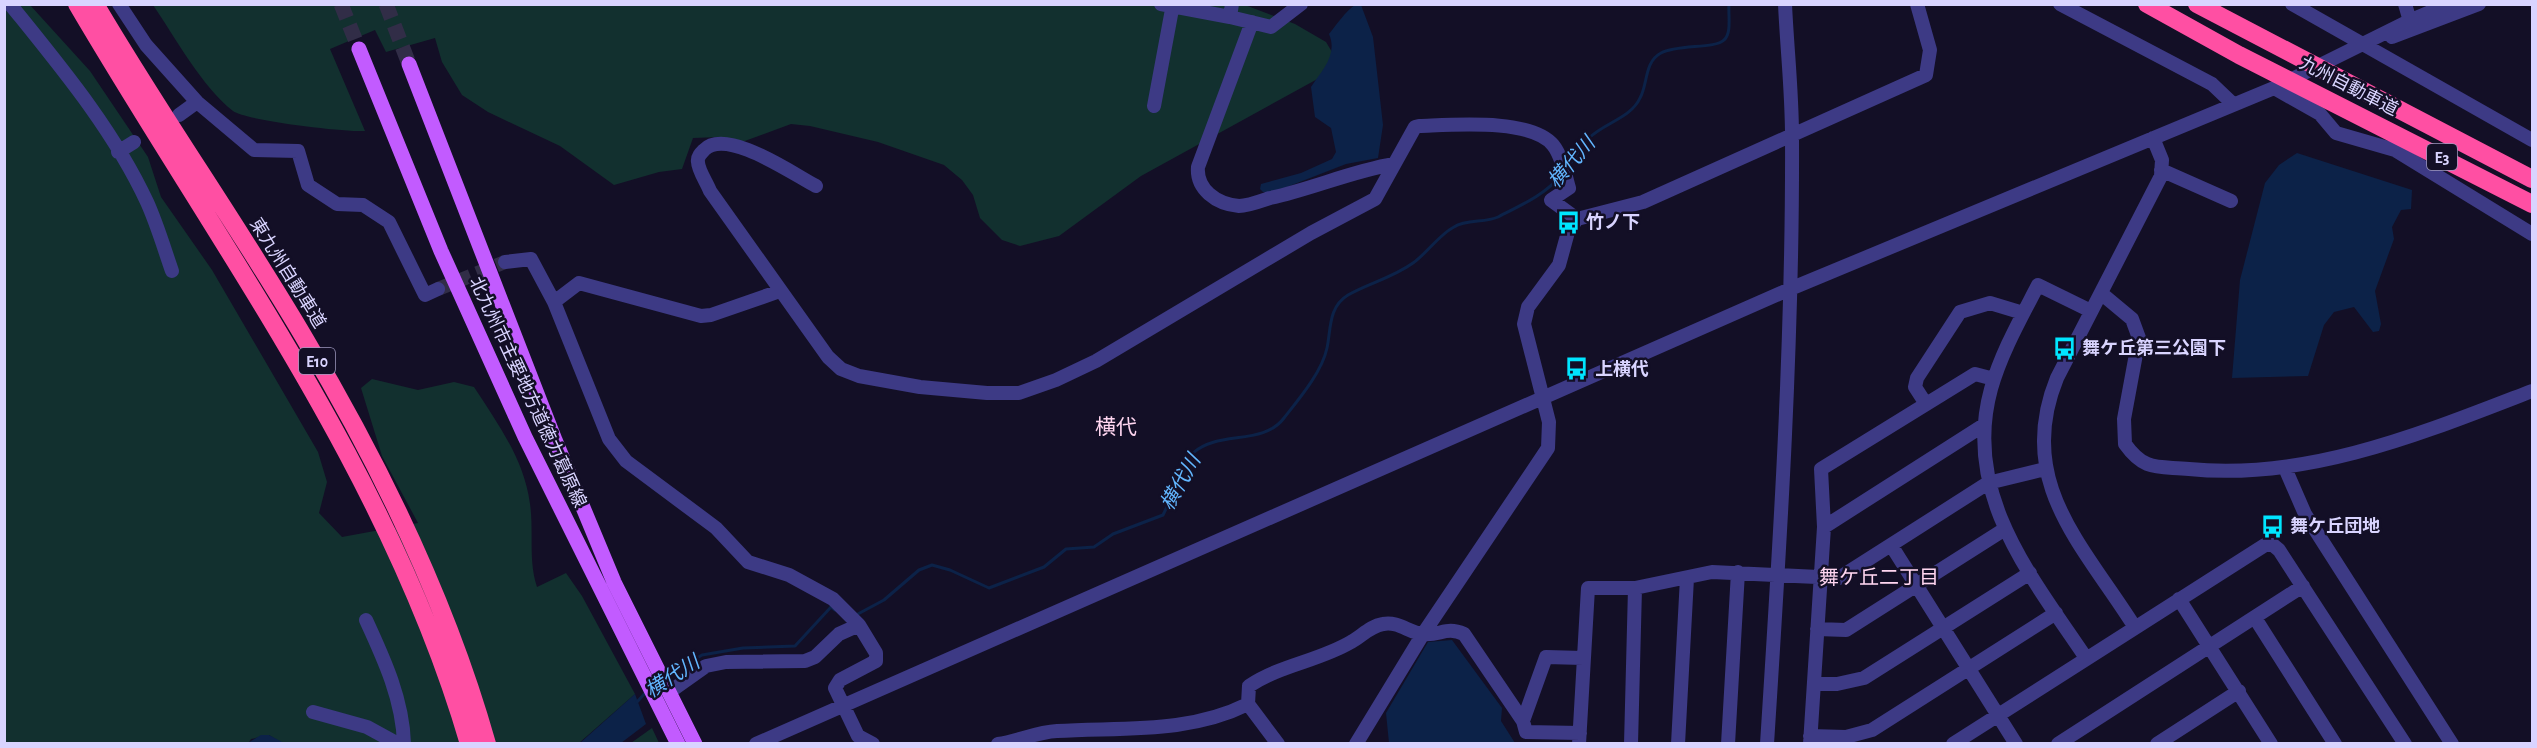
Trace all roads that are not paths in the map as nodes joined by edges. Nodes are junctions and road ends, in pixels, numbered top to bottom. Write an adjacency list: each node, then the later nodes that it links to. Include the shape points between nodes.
1 (10, 4): 31 (street, via 87,102)
2 (77, 4): 95 (highway, 東九州自動車道 / E10, via 161,146 288,346 357,471 405,568)
3 (94, 4): 96 (highway, 東九州自動車道 / E10, via 306,340 353,426 425,572)
4 (119, 4): 23 (street, via 146,45)
5 (1785, 4): 27 (street)
6 (1917, 4): 27 (street, via 1930,50 1926,75)
7 (2147, 4): 37 (highway, 九州自動車道 / E3)
8 (2197, 4): 34 (highway, 九州自動車道 / E3)
9 (2292, 4): 19 (street)
10 (2405, 4): 18 (street)
11 (2449, 4): 18 (street)
12 (2479, 4): 18 (street)
13 (1169, 5): 16 (street); 25 (street)
14 (1299, 6): 17 (street, via 1271,27)
15 (2070, 6): 24 (street, via 2212,84)
16 (1231, 11): 17 (street)
17 (1252, 22): 32 (street, via 1198,166 1200,187 1239,206)
18 (2411, 26): 19 (street)
19 (2364, 45): 22 (street); 29 (street)
20 (359, 49): 97 (main road, 北九州市主要地方道徳力葛原線, via 441,251 525,437)
21 (409, 64): 98 (main road, 北九州市主要地方道徳力葛原線, via 614,582)
22 (2274, 88): 24 (street); 39 (street, via 2320,114 2336,133 2396,150)
23 (197, 102): 26 (street); 42 (street, via 254,150 298,151 308,185 337,204 363,206 389,222 425,295)
24 (2233, 104): 28 (street)
25 (1154, 106)
26 (179, 116)
27 (1792, 134): 38 (street, via 1644,202); 43 (street)
28 (2153, 138): 33 (street); 43 (street)
29 (2532, 140)
30 (134, 142): 31 (street)
31 (118, 152): 41 (street, via 146,200)
32 (1394, 164): 38 (street, via 1419,126 1479,125 1530,130 1542,134 1554,146 1569,188 1551,200); 44 (street, via 1375,199 1096,361 1019,393 920,387 841,369)
33 (2162, 170): 36 (street); 45 (street)
34 (2532, 179)
35 (816, 186): 44 (street, via 724,142 710,144 700,154 698,162 710,191)
36 (2231, 201)
37 (2532, 204)
38 (1577, 219): 51 (street, via 1568,232 1559,265 1528,307 1524,324)
39 (2532, 234)
40 (505, 262): 46 (street, via 531,259)
41 (172, 271)
42 (438, 289)
43 (1790, 289): 51 (street); 62 (street)
44 (780, 291): 46 (street, via 711,315 675,311 579,283)
45 (2102, 294): 47 (street); 54 (street, via 2132,319 2139,338 2124,419 2125,444 2132,454 2159,469)
46 (554, 302): 72 (street, via 609,439 626,461 716,528 748,562 789,575 821,591)
47 (2091, 311): 48 (street, via 2038,285); 55 (street, via 2046,404 2042,435)
48 (2023, 313): 49 (street); 52 (street, via 1990,303 1960,312 1917,378 1915,387)
49 (1994, 379): 52 (street, via 1975,374); 53 (street)
50 (2532, 391): 54 (street, via 2445,425 2333,459)
51 (1540, 397): 76 (street, via 1549,422 1548,448); 85 (street)
52 (1926, 404): 57 (street, via 1821,469)
53 (1984, 425): 56 (street); 57 (street)
54 (2285, 468): 113 (street, via 2305,514)
55 (2045, 469): 56 (street); 73 (street, via 2057,506)
56 (1988, 483): 58 (street); 59 (street)
57 (1824, 527): 63 (street)
58 (2005, 529): 61 (street); 65 (street)
59 (1891, 545): 63 (street, via 1839,578); 65 (street)
60 (1738, 572): 62 (street); 64 (street); 105 (street)
61 (2030, 573): 69 (street); 74 (street)
62 (1778, 574): 63 (street); 106 (street)
63 (1820, 577): 75 (street)
64 (1686, 578): 67 (street); 104 (street)
65 (1917, 585): 74 (street); 75 (street, via 1846,630)
66 (2303, 586): 68 (street, via 2279,550 2265,545); 70 (street); 112 (street)
67 (1635, 588): 78 (street, via 1588,588); 103 (street)
68 (2179, 599): 73 (street); 77 (street)
69 (2056, 613): 79 (street); 80 (street)
70 (2254, 618): 77 (street); 111 (street)
71 (366, 620): 94 (street, via 394,687)
72 (859, 625): 82 (street, via 839,634 805,662 726,662 706,666); 85 (street, via 876,653 876,661 840,680 835,687)
73 (2134, 626): 79 (street)
74 (1943, 627): 80 (street); 81 (street, via 1864,678)
75 (1817, 629): 81 (street)
76 (1423, 634): 84 (street, via 1400,624 1376,626 1329,654 1266,675 1249,686); 88 (street, via 1453,629 1464,634); 102 (street)
77 (2210, 646): 83 (street); 109 (street)
78 (1583, 658): 88 (street, via 1546,657); 89 (street)
79 (2086, 658): 87 (street)
80 (1969, 669): 87 (street); 90 (street, via 1872,730)
81 (1815, 684): 90 (street)
82 (675, 688)
83 (2239, 691): 91 (street); 110 (street)
84 (1248, 704): 92 (street, via 1227,714 1164,728 1054,731); 101 (street)
85 (845, 705): 99 (street); 100 (street, via 858,736)
86 (313, 712): 93 (street, via 368,727)
87 (1997, 715): 107 (street); 108 (street)
88 (1523, 721): 89 (street, via 1526,732)
89 (1579, 738)
90 (1810, 740)
91 (2266, 742)
92 (1005, 743)
93 (398, 744)
94 (404, 744)
95 (469, 744)
96 (487, 744)
97 (678, 744)
98 (695, 744)
99 (756, 744)
100 (873, 744)
101 (1278, 744)
102 (1356, 744)
103 (1631, 744)
104 (1678, 744)
105 (1728, 744)
106 (1767, 744)
107 (1953, 744)
108 (2016, 744)
109 (2058, 744)
110 (2157, 744)
111 (2335, 744)
112 (2404, 744)
113 (2452, 744)

